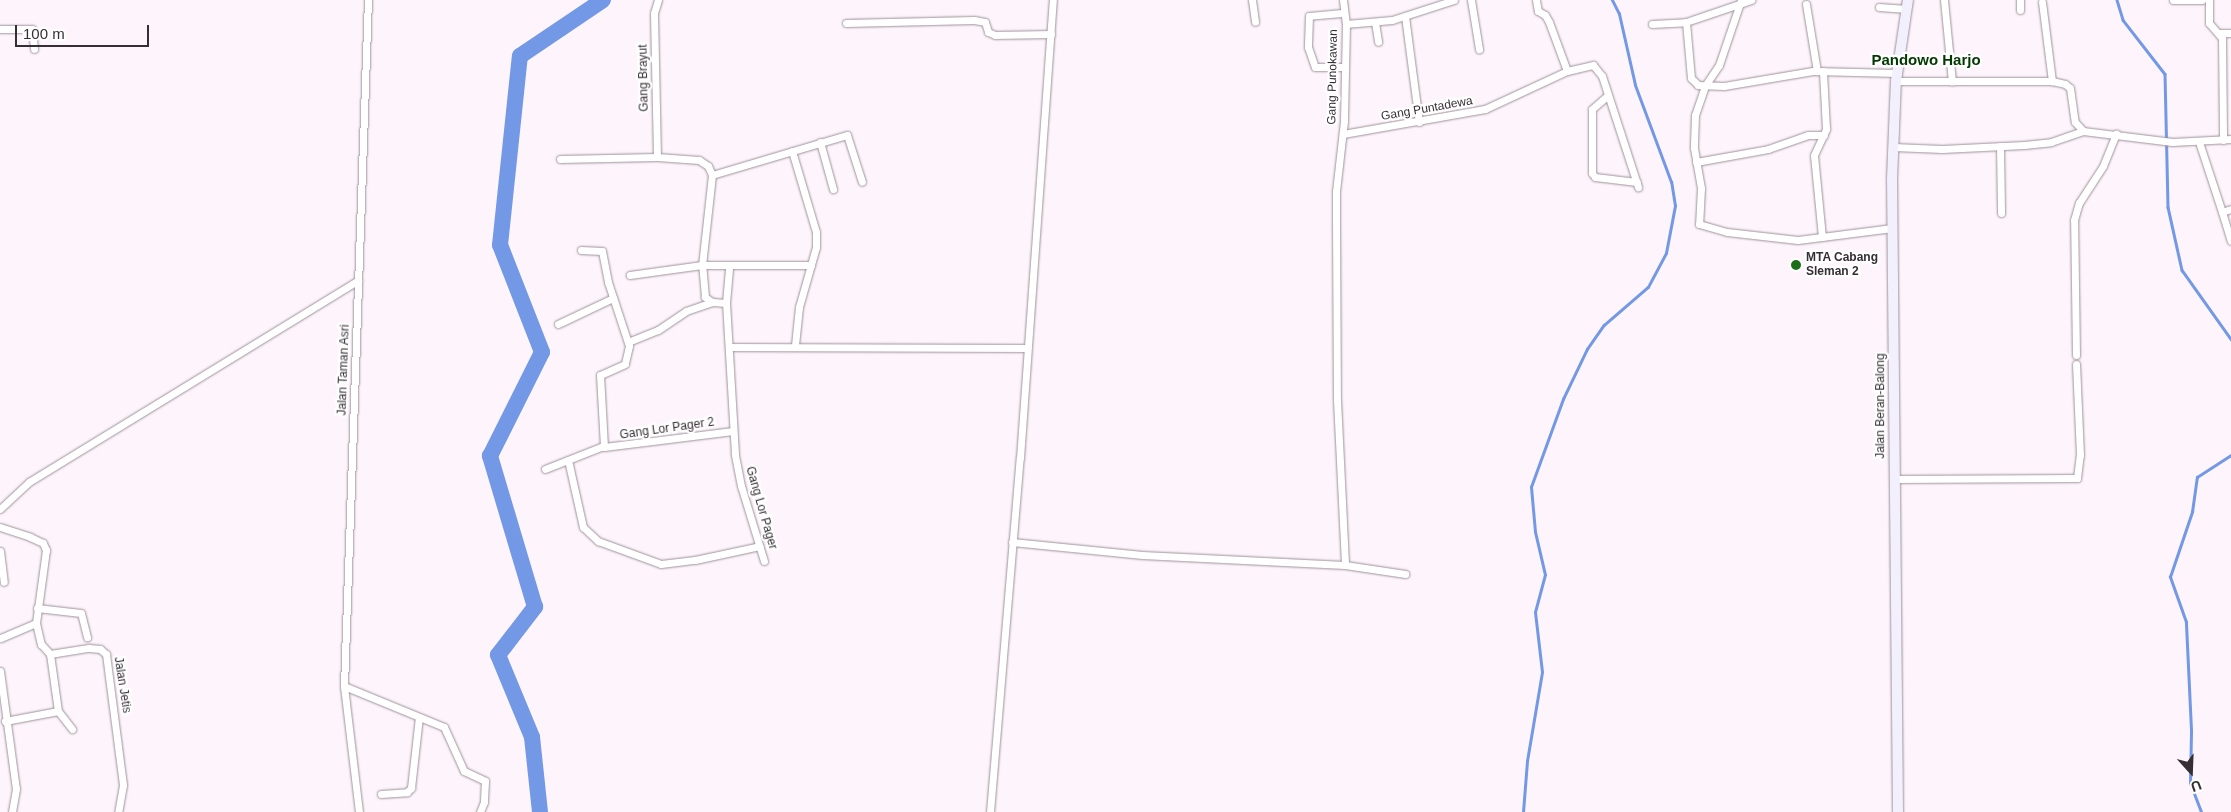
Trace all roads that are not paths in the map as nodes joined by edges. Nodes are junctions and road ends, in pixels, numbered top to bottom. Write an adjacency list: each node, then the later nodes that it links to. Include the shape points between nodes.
1 (368, 0): 72 (street, Jalan Taman Asri)
2 (658, 0): 55 (street, Gang Brayut, via 654,13)
3 (1053, 0): 31 (street)
4 (1252, 0): 23 (street)
5 (1343, 0): 21 (street, Gang Punokawan)
6 (1454, 0): 22 (street)
7 (1471, 0): 35 (street)
8 (1536, 0): 37 (street, via 1538,11 1549,22)
9 (1751, 0): 15 (street)
10 (1944, 0): 41 (street)
11 (2020, 0): 20 (street)
12 (2173, 0): 13 (street)
13 (2202, 0)
14 (2209, 0): 30 (street, via 2209,23)
15 (1740, 2): 25 (street); 42 (street, via 1719,65)
16 (2042, 2): 40 (street)
17 (1806, 4): 38 (street)
18 (1908, 4): 19 (street); 39 (main road, Jalan Beran-Balong)
19 (1879, 7)
20 (2020, 10)
21 (1342, 13): 27 (street, Gang Punokawan); 36 (street, via 1309,16 1308,47 1315,67)
22 (1405, 16): 24 (street); 44 (street)
23 (1255, 22)
24 (1375, 22): 27 (street); 33 (street)
25 (1686, 22): 28 (street); 42 (street, via 1691,78 1694,83)
26 (846, 23): 31 (street, via 974,20 985,22 988,32 995,35)
27 (1346, 24): 36 (street, Gang Punokawan)
28 (1652, 24)
29 (0, 29): 34 (street, via 32,29)
30 (2219, 33): 32 (street); 49 (street, via 2222,38)
31 (1051, 34): 80 (street)
32 (2231, 34)
33 (1378, 42)
34 (34, 49)
35 (1479, 50)
36 (1345, 67): 46 (street, Gang Punokawan)
37 (1567, 71): 43 (street, Gang Puntadewa, via 1585,65 1597,67); 44 (street, Gang Puntadewa, via 1485,109)
38 (1820, 71): 39 (street); 42 (street); 48 (street)
39 (1897, 77): 41 (street); 53 (main road, Jalan Beran-Balong)
40 (2052, 81): 41 (street); 45 (street, via 2070,88 2075,122)
41 (1952, 82)
42 (1705, 86): 57 (street, via 1695,115)
43 (1607, 96): 43 (street, via 1638,185 1592,173 1592,109)
44 (1419, 122): 46 (street, Gang Puntadewa)
45 (2083, 131): 47 (street); 52 (street, via 2051,142)
46 (1343, 134): 94 (street, Gang Punokawan, via 1336,191 1337,390)
47 (2116, 134): 51 (street); 81 (street, via 2103,166 2079,203 2074,220)
48 (1824, 135): 57 (street); 65 (street, via 1814,155)
49 (2227, 140): 51 (street)
50 (820, 142): 54 (street); 59 (street, via 849,136); 60 (street)
51 (2199, 142): 62 (street)
52 (2000, 146): 53 (street); 63 (street)
53 (1893, 147): 64 (main road, Jalan Beran-Balong)
54 (792, 151): 58 (street); 69 (street, via 815,220 816,247)
55 (657, 157): 56 (street); 58 (street, via 704,161)
56 (560, 159)
57 (1696, 162): 65 (street, via 1701,188 1698,219 1703,227 1782,240)
58 (712, 175): 68 (street)
59 (862, 182)
60 (833, 189)
61 (2231, 209): 62 (street)
62 (2222, 212): 66 (street)
63 (2001, 213)
64 (1892, 228): 65 (street); 87 (main road, Jalan Beran-Balong)
65 (1822, 237)
66 (2231, 241)
67 (581, 250): 73 (street, via 602,251)
68 (702, 265): 70 (street); 71 (street); 74 (street, via 704,293)
69 (811, 265): 70 (street); 78 (street, via 799,307)
70 (729, 268): 75 (street, Gang Lor Pager)
71 (630, 275)
72 (358, 280): 88 (street, via 29,482); 103 (street, Jalan Taman Asri)
73 (613, 298): 76 (street); 77 (street)
74 (712, 302): 75 (street); 77 (street, via 686,311 658,330)
75 (726, 303): 79 (street, Gang Lor Pager)
76 (558, 324)
77 (628, 342): 84 (street, Gang Lor Pager 2, via 629,355 625,364 600,375)
78 (795, 346): 79 (street); 80 (street)
79 (729, 347): 83 (street, Gang Lor Pager)
80 (1026, 348): 90 (street)
81 (2076, 355)
82 (2076, 364): 87 (street, via 2080,455 2077,478)
83 (733, 431): 84 (street, Gang Lor Pager 2, via 640,445); 91 (street, Gang Lor Pager, via 740,486)
84 (602, 446): 85 (street)
85 (568, 460): 86 (street); 91 (street, via 583,527 598,540 661,564)
86 (545, 469)
87 (1894, 479): 114 (main road, Jalan Beran-Balong)
88 (0, 509)
89 (0, 527): 97 (street, via 30,537 45,547)
90 (1012, 542): 94 (street, via 1142,555); 113 (street)
91 (760, 546): 93 (street, Gang Lor Pager)
92 (0, 551): 96 (street)
93 (764, 561)
94 (1345, 565): 95 (street)
95 (1405, 574)
96 (4, 582)
97 (37, 608): 98 (street); 99 (street, via 81,613)
98 (36, 623): 100 (street); 101 (street, via 42,644)
99 (87, 637)
100 (0, 638)
101 (50, 654): 104 (street); 110 (street, Jalan Jetis, via 89,648 100,649 106,654 115,703 123,785)
102 (0, 671): 106 (street)
103 (344, 686): 105 (street); 111 (street, Jalan Taman Asri)
104 (58, 711): 106 (street); 107 (street)
105 (419, 717): 108 (street, via 411,788 407,792); 112 (street, via 444,727 464,771 485,782)
106 (5, 721): 109 (street, via 16,789)
107 (72, 729)
108 (381, 794)
109 (12, 812)
110 (118, 812)
111 (359, 812)
112 (480, 812)
113 (990, 812)
114 (1898, 812)

